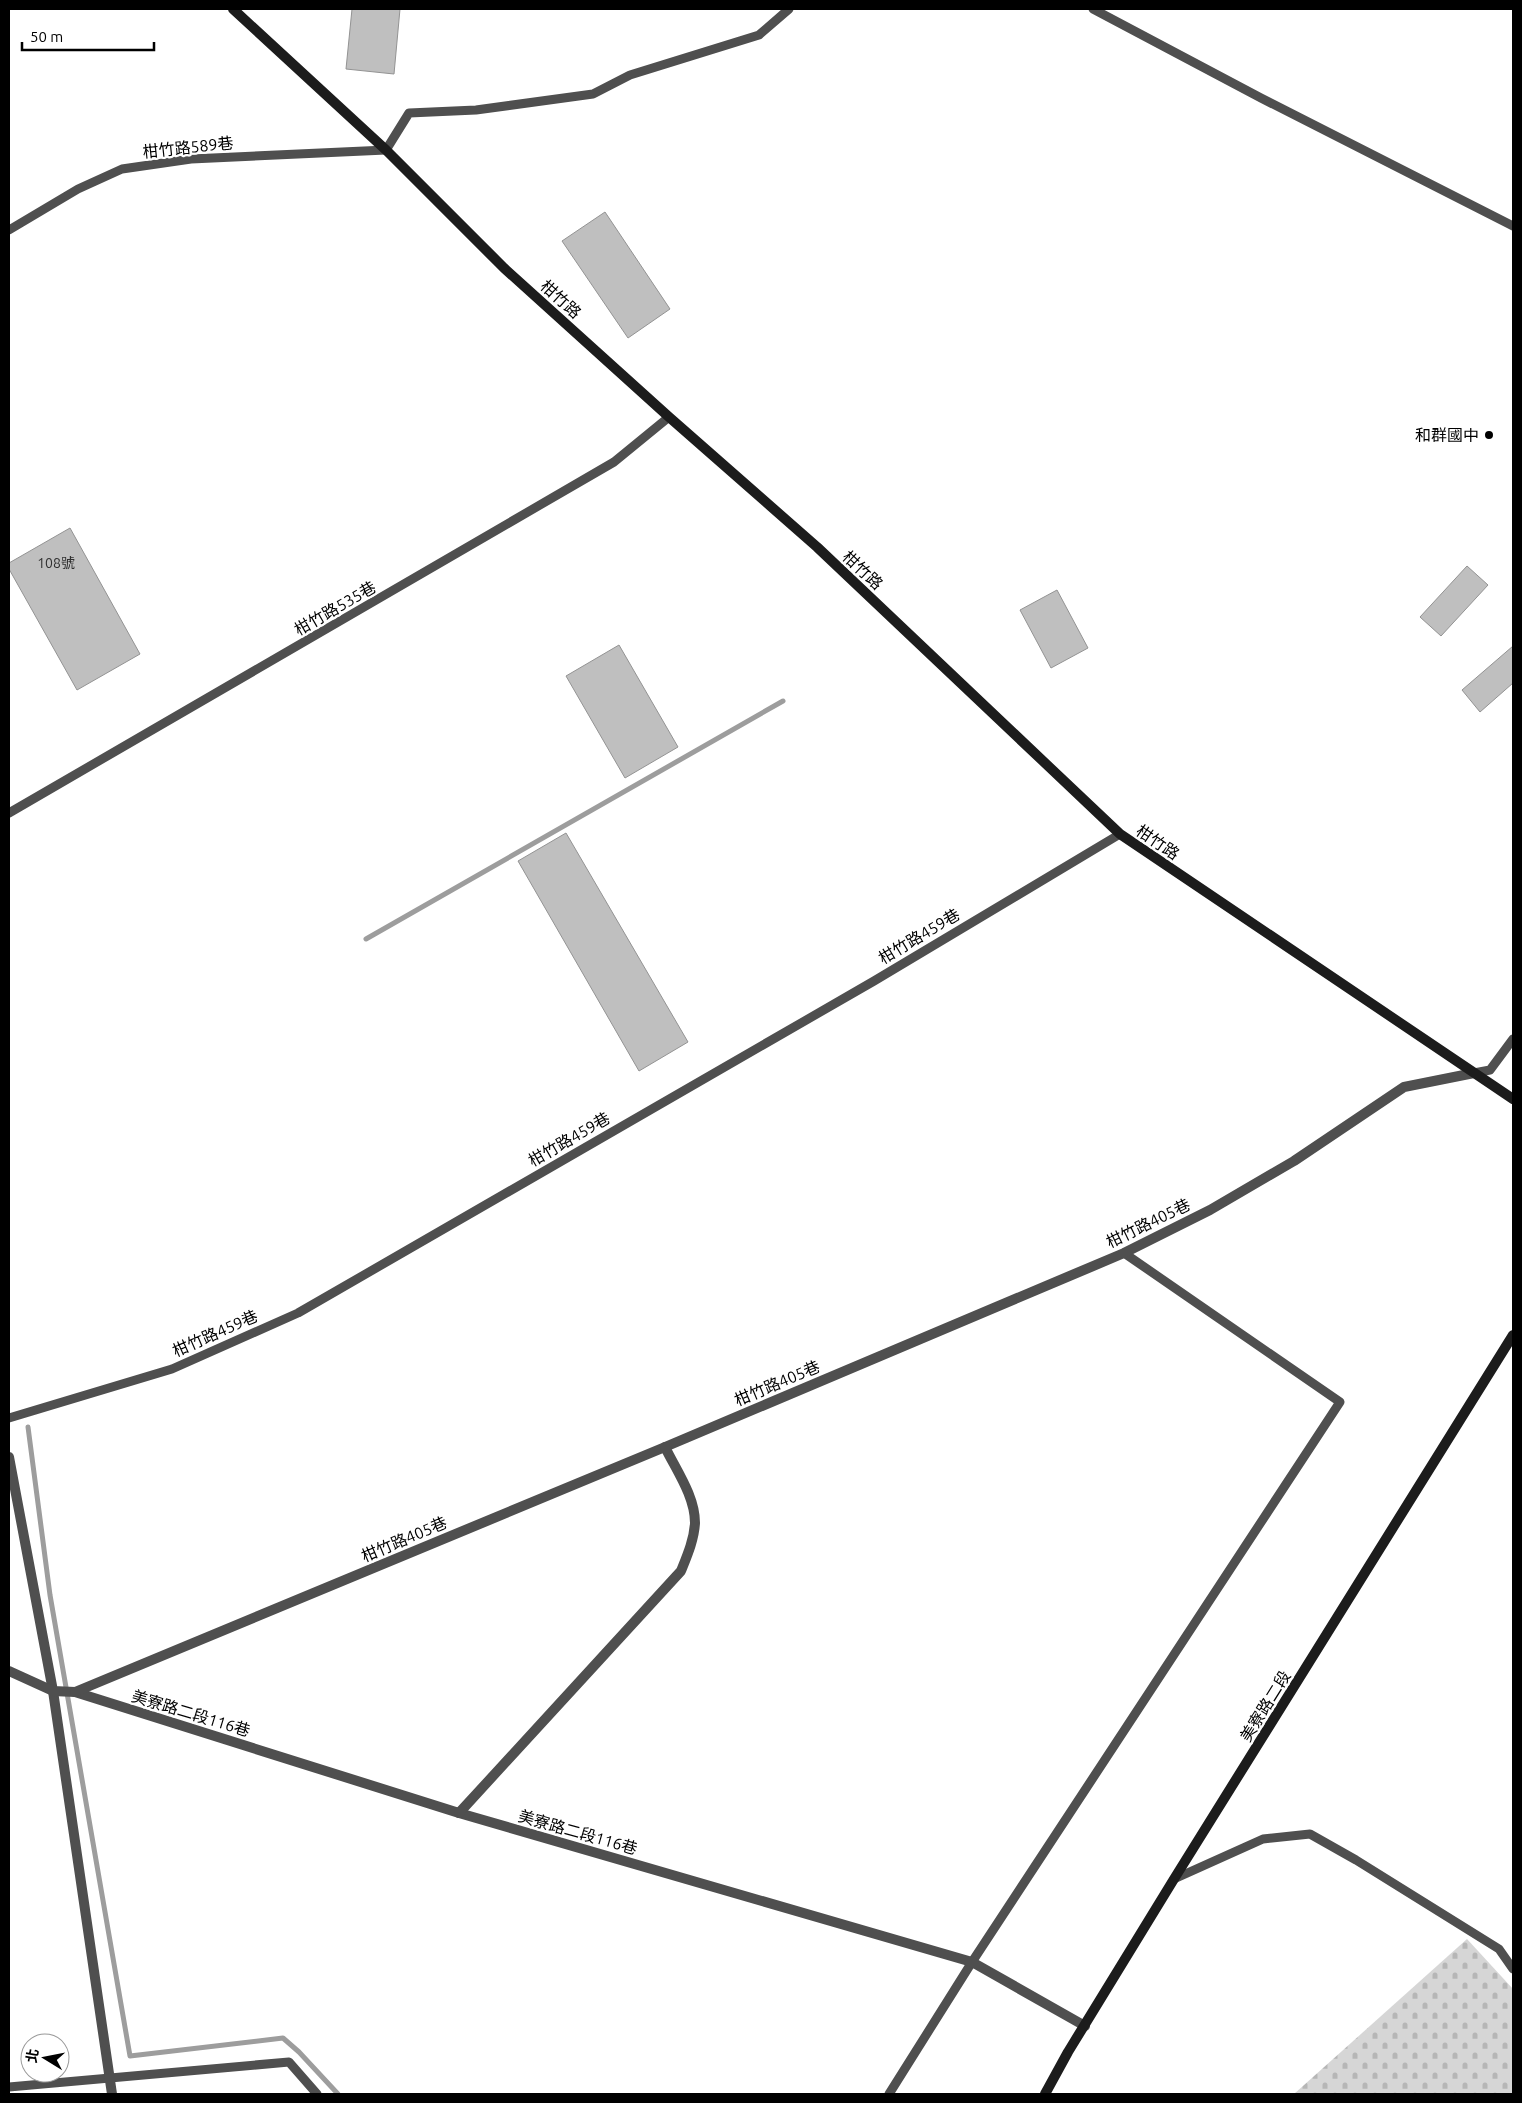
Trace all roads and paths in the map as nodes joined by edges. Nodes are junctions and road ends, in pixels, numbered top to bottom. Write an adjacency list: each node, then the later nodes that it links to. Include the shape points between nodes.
1 (233, 9): 4 (street, 柑竹路)
2 (789, 9): 4 (lane, via 760,35 630,75 593,94 476,110 409,113)
3 (1093, 9): 5 (lane)
4 (386, 150): 6 (lane, 柑竹路589巷, via 191,159 122,170 78,189); 7 (street, 柑竹路, via 504,268)
5 (1513, 226)
6 (9, 230)
7 (669, 417): 8 (lane, 柑竹路535巷, via 614,462); 9 (street, 柑竹路, via 816,547)
8 (9, 813)
9 (1120, 834): 11 (street, 柑竹路); 15 (lane, 柑竹路459巷, via 874,981 298,1313 172,1369)
10 (1513, 1039): 11 (lane, via 1490,1070)
11 (1474, 1074): 12 (street, 柑竹路); 13 (street, 柑竹路405巷, via 1404,1087 1294,1161 1210,1210)
12 (1513, 1099)
13 (1124, 1253): 16 (street, 柑竹路405巷); 23 (lane, via 1340,1402)
14 (1513, 1335): 22 (street, 美寮路二段)
15 (9, 1418)
16 (665, 1447): 20 (street, 柑竹路405巷); 21 (street, via 690,1496 695,1522 690,1548 680,1571)
17 (9, 1458): 19 (street)
18 (9, 1670): 19 (street)
19 (53, 1691): 20 (street, 美寮路二段116巷); 26 (street)
20 (75, 1692): 21 (street, 美寮路二段116巷)
21 (459, 1813): 23 (street, 美寮路二段116巷)
22 (1174, 1879): 24 (lane, via 1263,1839 1310,1834 1499,1949); 25 (street, 美寮路二段)
23 (972, 1962): 25 (street, 美寮路二段116巷); 30 (lane)
24 (1513, 1969)
25 (1085, 2026): 31 (street, 美寮路二段)
26 (109, 2080): 27 (lane); 28 (street); 29 (lane, via 289,2062)
27 (9, 2087)
28 (112, 2094)
29 (317, 2094)
30 (889, 2094)
31 (1045, 2094)

